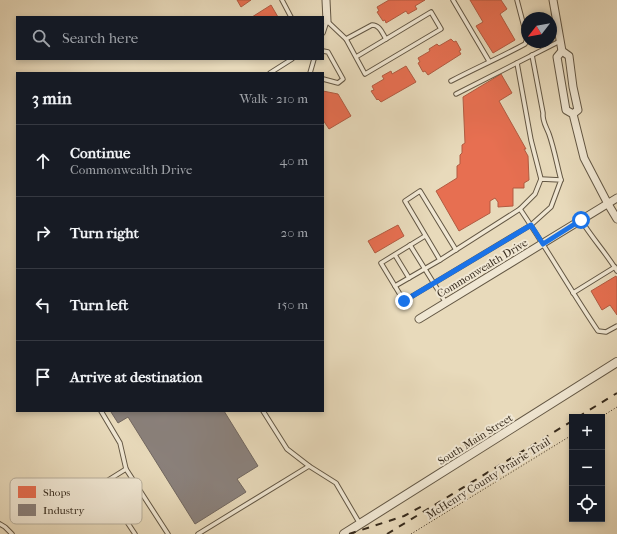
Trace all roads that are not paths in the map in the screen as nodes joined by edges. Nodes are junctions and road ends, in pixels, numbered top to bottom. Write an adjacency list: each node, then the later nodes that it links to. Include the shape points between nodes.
1 (282, 0): 7 (lane)
2 (326, 0): 8 (street)
3 (453, 0): 19 (lane)
4 (517, 0): 6 (lane)
5 (553, 0): 11 (street)
6 (521, 15)
7 (290, 16)
8 (325, 21): 9 (lane)
9 (346, 39): 10 (lane, via 376,25); 16 (lane)
10 (386, 39): 16 (lane); 16 (lane, via 431,12 441,29 365,74)
11 (560, 41): 14 (street); 15 (lane)
12 (521, 47): 19 (lane)
13 (324, 51): 23 (lane, via 328,52 343,79 338,83)
14 (562, 51): 26 (street, via 556,57 566,110); 26 (street, via 569,56 578,110)
15 (532, 55): 20 (lane); 28 (lane, via 542,118 549,133)
16 (356, 57)
17 (290, 60): 21 (lane)
18 (314, 60): 22 (lane)
19 (489, 62): 24 (lane)
20 (517, 63): 25 (lane); 27 (lane)
21 (272, 72)
22 (310, 72)
23 (324, 79)
24 (451, 81)
25 (456, 94)
26 (572, 114): 30 (street, via 584,158)
27 (541, 179): 28 (lane); 31 (lane, via 535,194)
28 (561, 180): 34 (lane, via 551,207)
29 (617, 198): 30 (street, Commonwealth Drive)
30 (608, 204): 32 (street); 33 (street, Commonwealth Drive)
31 (520, 209): 34 (lane); 38 (lane)
32 (617, 218)
33 (581, 220): 36 (street, Commonwealth Drive); 42 (lane)
34 (531, 225): 36 (lane); 44 (lane)
35 (425, 236): 37 (lane); 38 (lane, via 405,201 420,191); 40 (lane)
36 (543, 244): 46 (lane); 47 (street, Commonwealth Drive)
37 (410, 245): 39 (lane); 41 (lane)
38 (456, 250): 40 (lane)
39 (395, 255): 43 (lane); 45 (lane, via 381,263)
40 (440, 260): 41 (lane)
41 (425, 269): 43 (lane); 44 (lane)
42 (616, 269): 46 (lane)
43 (409, 278): 45 (lane)
44 (434, 284): 45 (lane, via 404,301); 47 (lane)
45 (395, 286)
46 (573, 293): 49 (lane, via 598,331 606,332)
47 (446, 303): 48 (street, Commonwealth Drive)
48 (419, 319)
49 (617, 326)
50 (617, 362): 60 (street, South Main Street)
51 (101, 412): 54 (lane, via 120,444)
52 (264, 412): 53 (lane, via 286,449)
53 (309, 466): 60 (lane, via 336,483); 64 (lane)
54 (126, 469): 55 (lane); 56 (lane)
55 (112, 478)
56 (132, 478)
57 (142, 494): 63 (lane)
58 (0, 524): 61 (lane)
59 (128, 524): 62 (lane)
60 (360, 524): 65 (street, South Main Street)
61 (12, 534)
62 (135, 534)
63 (168, 534)
64 (198, 534)
65 (344, 534)

